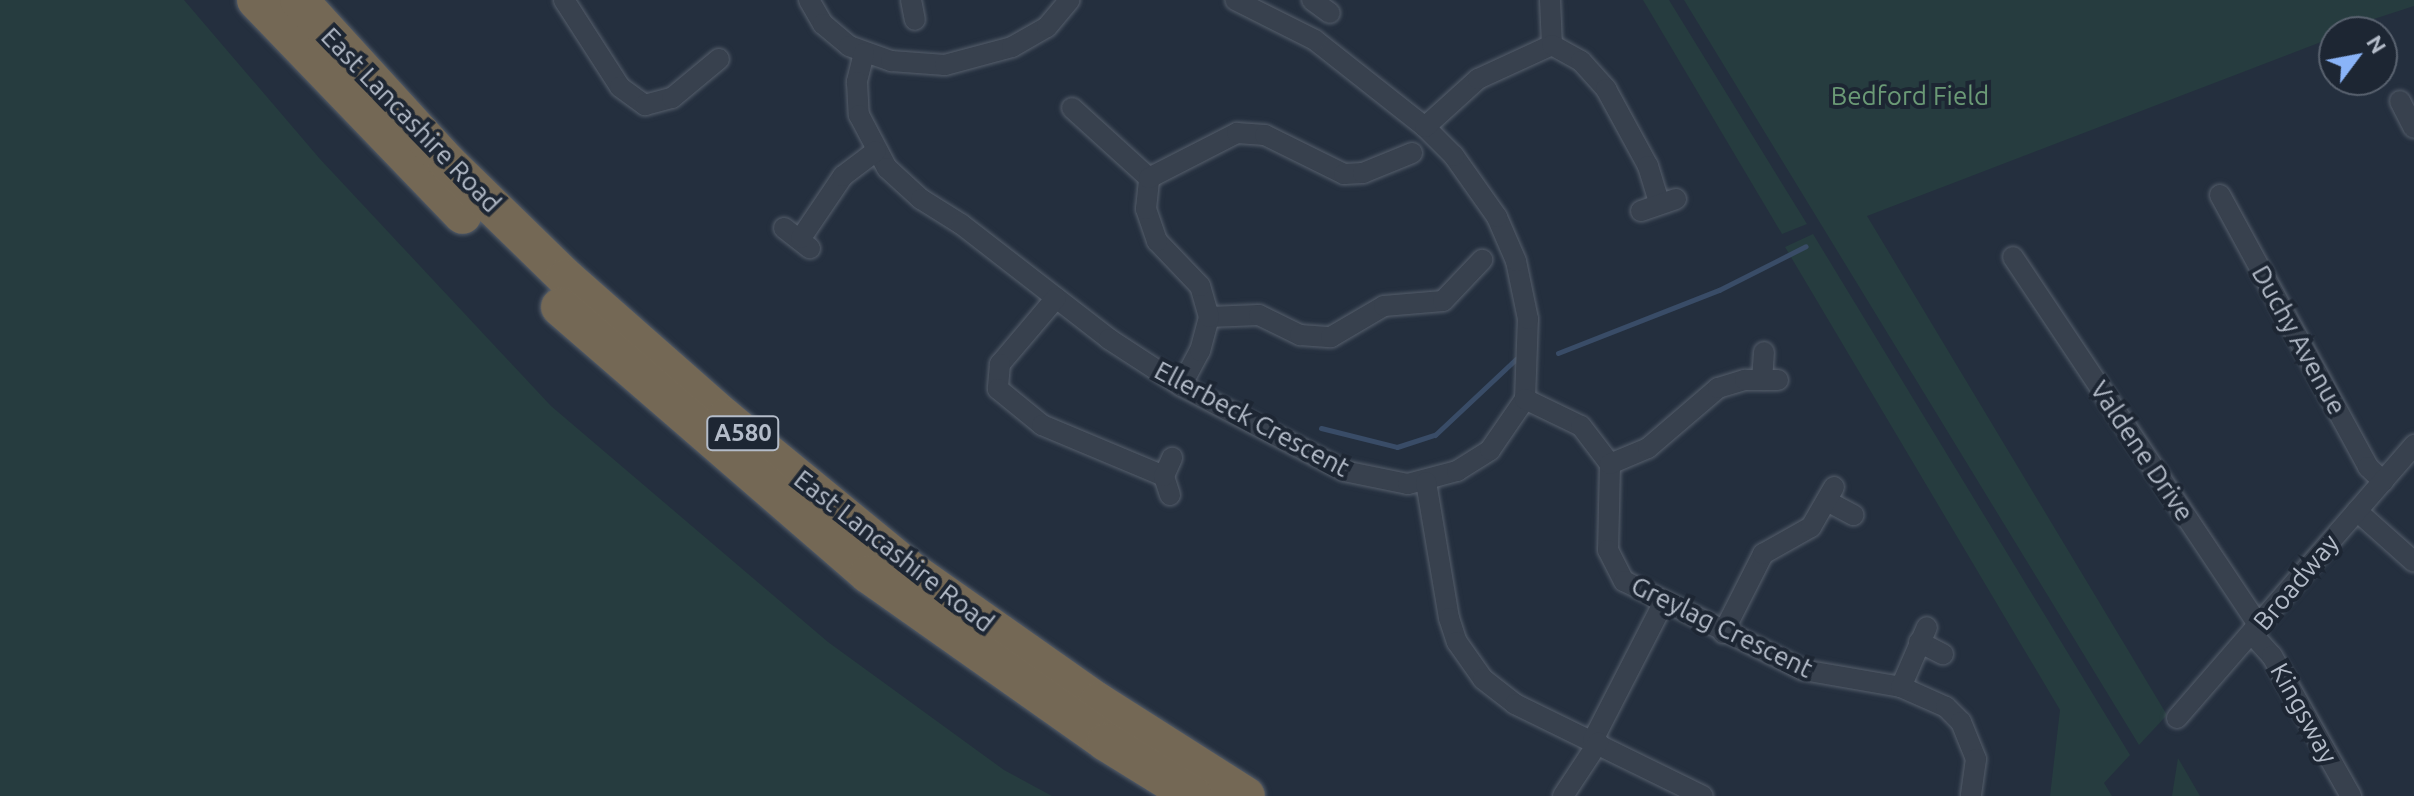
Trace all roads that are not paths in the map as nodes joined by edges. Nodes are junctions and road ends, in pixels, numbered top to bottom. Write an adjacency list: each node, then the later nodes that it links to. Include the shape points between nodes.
1 (256, 0): 43 (highway, East Lancashire Road / A580, via 489,241 737,465 868,574 1106,742)
2 (299, 0): 44 (highway, East Lancashire Road / A580, via 448,163 566,278 725,418 910,570 1098,702)
3 (564, 0): 10 (street, via 633,99 645,105 665,103 689,72)
4 (809, 0): 9 (street, via 834,36)
5 (1070, 0): 9 (street, via 1035,35 967,63 914,65)
6 (1235, 0): 13 (street, via 1315,40)
7 (1550, 0): 8 (street)
8 (1552, 45): 13 (street, via 1478,79); 19 (street, via 1581,61 1606,89 1648,166)
9 (864, 53): 15 (street, Ellerbeck Crescent, via 857,98)
10 (719, 59)
11 (2400, 101): 14 (street)
12 (1072, 108): 17 (street, via 1098,117 1119,155)
13 (1425, 127): 27 (street, via 1474,183 1516,261 1528,319)
14 (2414, 128)
15 (876, 151): 20 (street, via 835,185); 23 (street, Ellerbeck Crescent, via 921,199)
16 (1412, 153): 17 (street, via 1384,156 1344,174 1265,135 1237,133)
17 (1149, 178): 24 (street, via 1146,209 1157,241 1200,286)
18 (2220, 195): 31 (street, Duchy Avenue, via 2368,467)
19 (1658, 204)
20 (798, 238)
21 (2013, 257): 37 (street, Valdene Drive, via 2021,278)
22 (1482, 270): 24 (street, via 1443,301 1384,306 1331,337 1300,335 1259,315)
23 (1056, 298): 26 (street, Ellerbeck Crescent); 30 (street, via 1000,364 998,389 1042,425)
24 (1209, 317): 26 (street, via 1200,351)
25 (1764, 352): 29 (street, via 1770,380 1730,383 1706,394 1648,448)
26 (1181, 386): 32 (street, Ellerbeck Crescent, via 1344,471 1394,483)
27 (1525, 399): 29 (street, via 1581,426); 32 (street, Ellerbeck Crescent, via 1490,450 1457,471)
28 (2414, 445): 31 (street, Broadway)
29 (1610, 464): 36 (street, Greylag Crescent, via 1613,497 1606,538 1611,562 1624,581)
30 (1169, 476)
31 (2383, 481): 33 (street, Broadway)
32 (1426, 482): 42 (street, via 1449,618 1469,662 1515,704)
33 (2357, 511): 35 (street); 37 (street, Broadway)
34 (1853, 515): 38 (street, via 1831,494 1811,527 1763,554)
35 (2414, 562)
36 (1663, 604): 38 (street, Greylag Crescent); 42 (street)
37 (2256, 630): 41 (street, Broadway); 48 (street, Kingsway)
38 (1723, 633): 40 (street, Greylag Crescent, via 1803,670)
39 (1943, 654): 40 (street, via 1923,634)
40 (1901, 687): 47 (street, Greylag Crescent, via 1937,701 1961,722 1976,759)
41 (2177, 718)
42 (1596, 742): 45 (street, via 1575,785); 46 (street)
43 (1193, 796)
44 (1246, 796)
45 (1563, 796)
46 (1703, 796)
47 (1971, 796)
48 (2351, 796)

